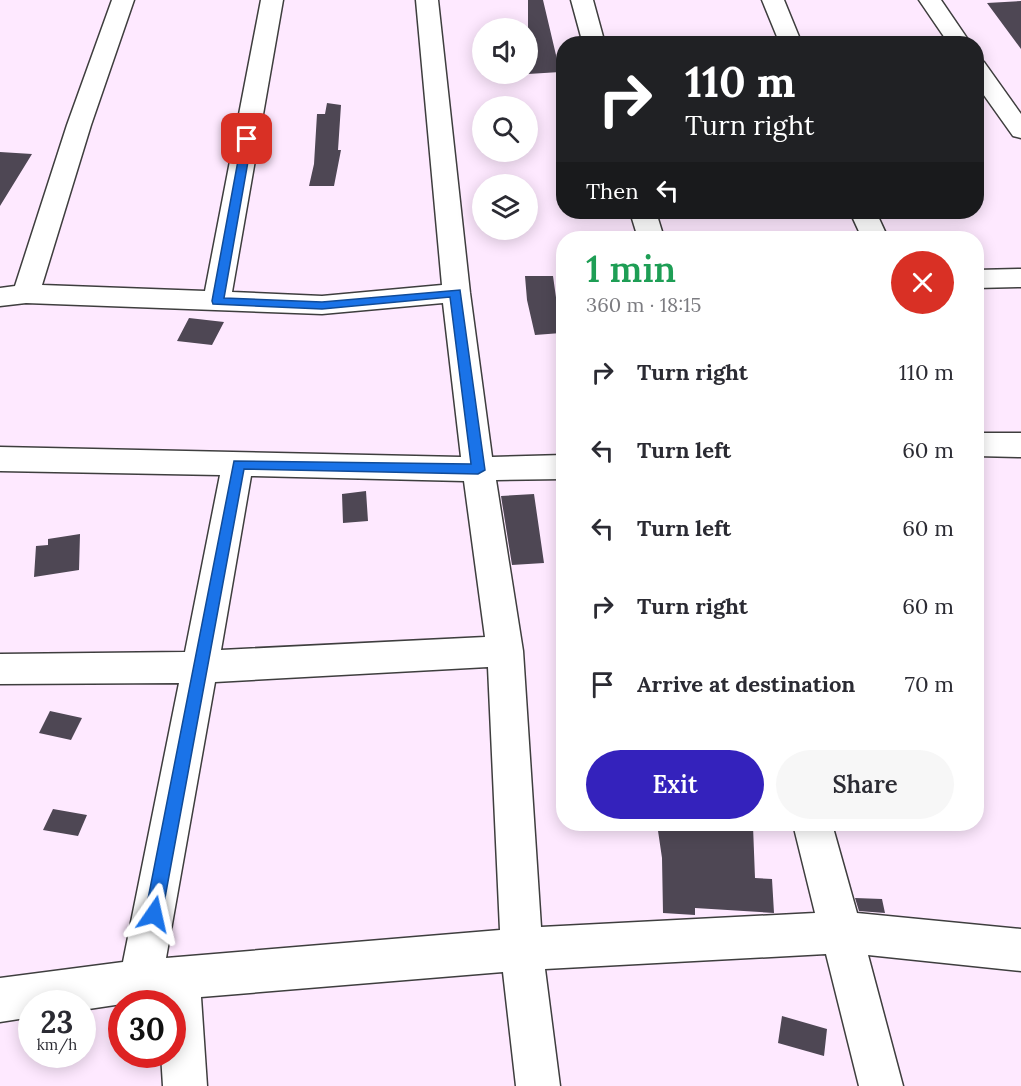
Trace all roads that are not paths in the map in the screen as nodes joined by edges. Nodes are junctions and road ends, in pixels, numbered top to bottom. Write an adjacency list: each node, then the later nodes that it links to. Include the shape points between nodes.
1 (123, 0): 15 (street)
2 (272, 0): 16 (street)
3 (427, 0): 14 (street)
4 (582, 0): 7 (street)
5 (773, 0): 8 (street)
6 (930, 0): 9 (street)
7 (592, 36)
8 (788, 36)
9 (955, 36)
10 (984, 78): 11 (street)
11 (1021, 131)
12 (1021, 278): 13 (street)
13 (984, 279)
14 (456, 292): 16 (street, via 322,306); 22 (street)
15 (13, 296): 16 (street)
16 (218, 301)
17 (984, 444): 18 (street)
18 (1021, 445)
19 (0, 459): 20 (street)
20 (238, 464): 22 (street); 24 (street)
21 (556, 467): 22 (street)
22 (478, 470): 23 (street)
23 (505, 651): 24 (street); 28 (street)
24 (200, 667): 25 (street); 30 (street)
25 (0, 669)
26 (815, 831): 27 (street)
27 (842, 932): 28 (street); 29 (street); 34 (street)
28 (522, 949): 30 (street); 33 (street)
29 (1021, 950)
30 (159, 980): 31 (street); 32 (street)
31 (0, 1000)
32 (185, 1086)
33 (538, 1086)
34 (881, 1086)

